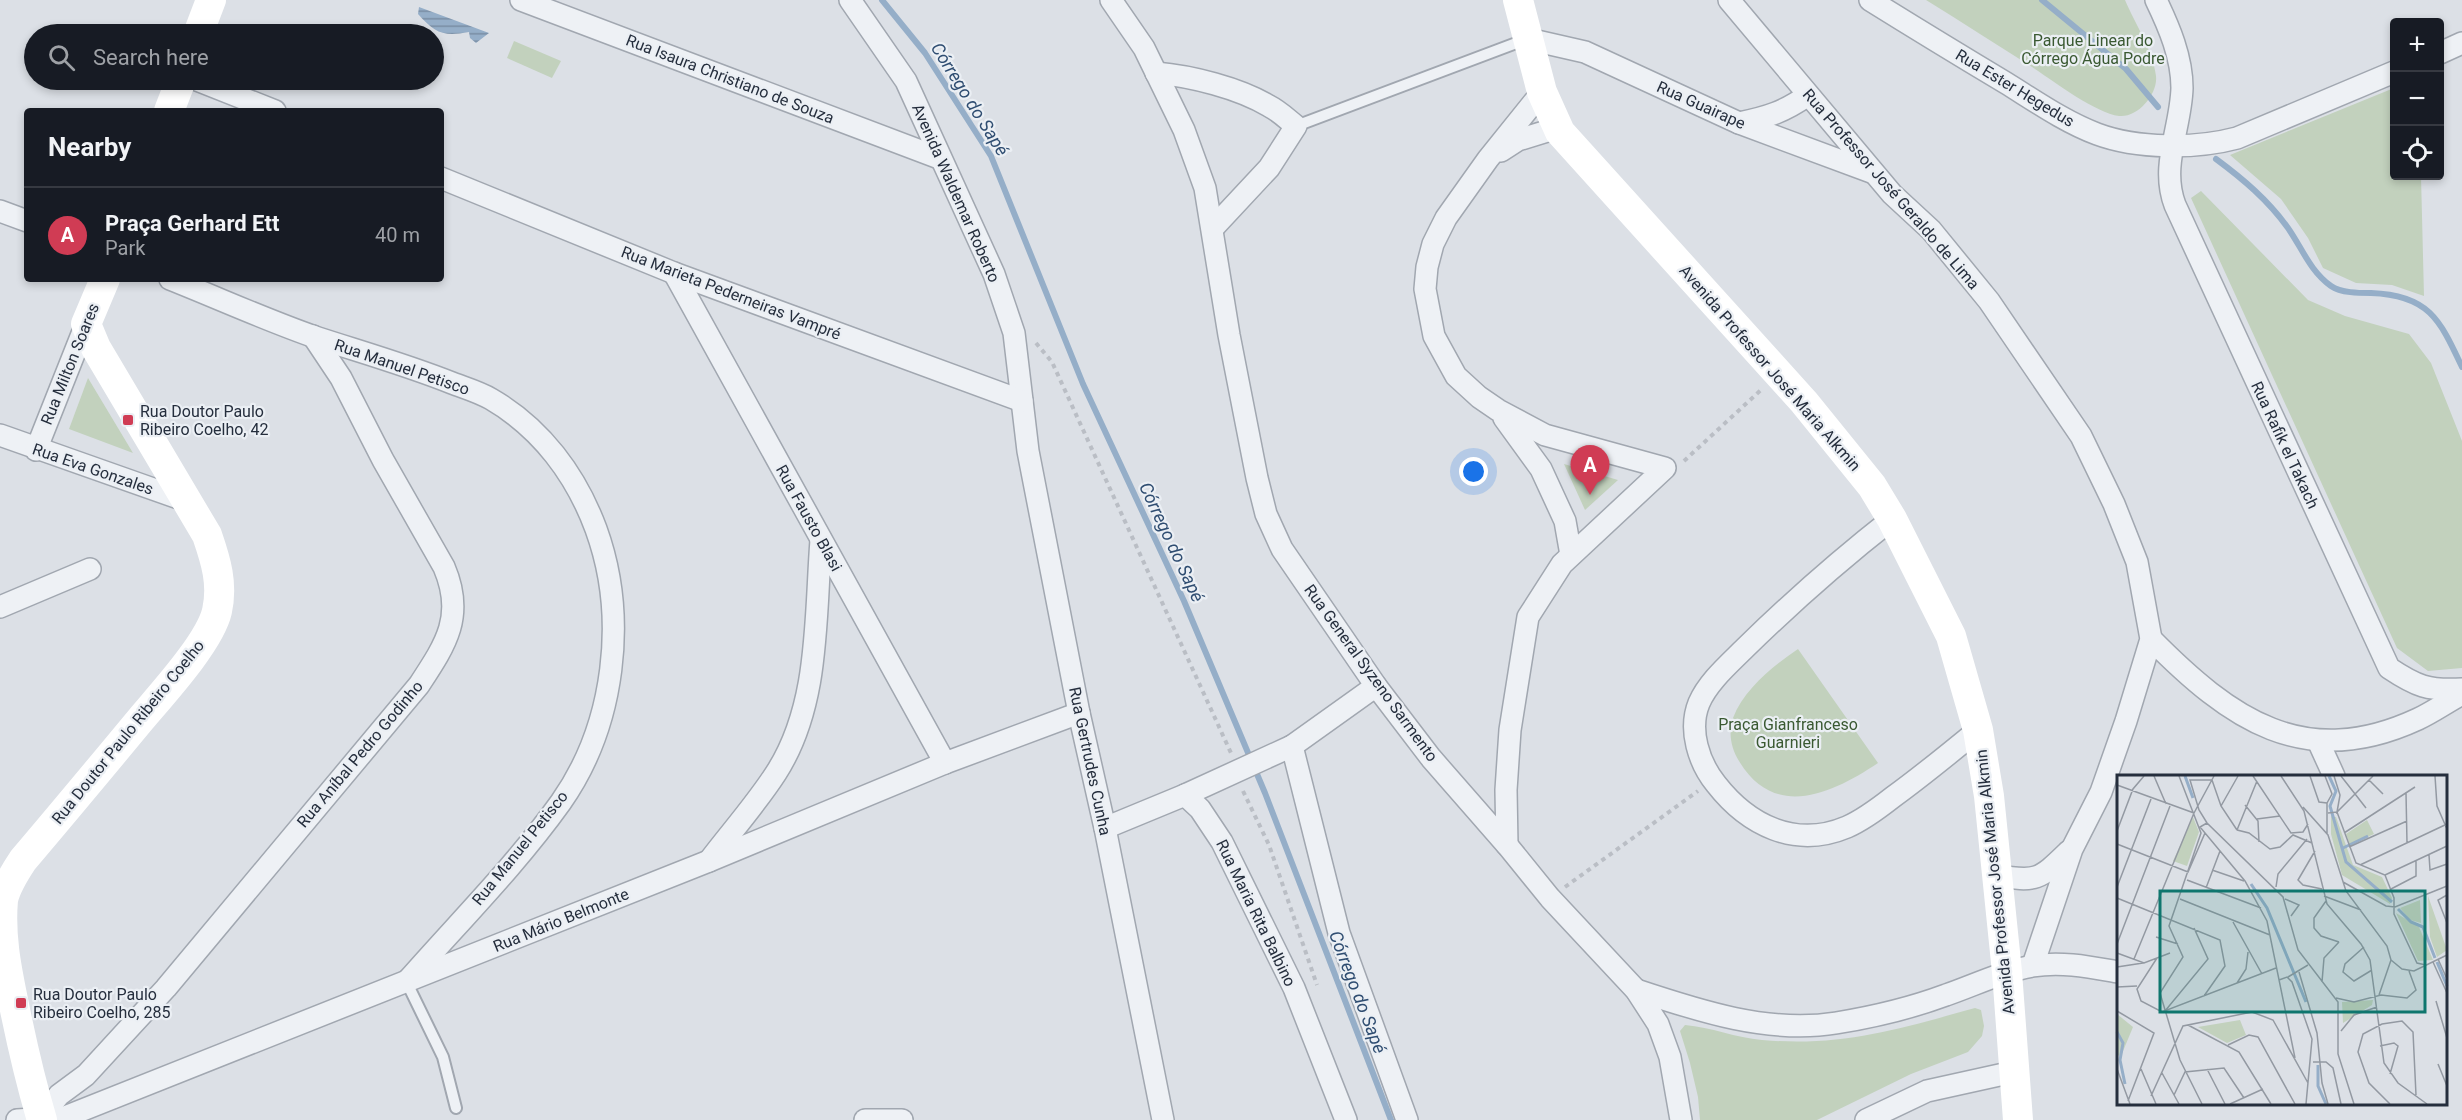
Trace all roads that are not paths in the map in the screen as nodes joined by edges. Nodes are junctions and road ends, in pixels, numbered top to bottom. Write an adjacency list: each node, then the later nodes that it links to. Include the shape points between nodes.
1 (211, 0): 9 (street)
2 (521, 0): 25 (street, Rua Isaura Christiano de Souza)
3 (850, 0): 25 (street, Avenida Waldemar Roberto, via 906,81)
4 (1111, 0): 13 (street, Rua General Syzeno Sarmento)
5 (1518, 0): 10 (street, Avenida Professor José Maria Alkmin)
6 (1729, 0): 18 (street, Rua Professor José Geraldo de Lima)
7 (1870, 0): 24 (street, Rua Ester Hegedus, via 2061,117 2096,134)
8 (2156, 0): 24 (street, Rua Rafik el Takach, via 2180,58 2182,90)
9 (202, 24)
10 (1528, 39): 17 (street, Avenida Professor José Maria Alkmin); 21 (street, Rua Guairape, via 1585,52); 22 (lane)
11 (2462, 43): 12 (street)
12 (2444, 51)
13 (1156, 73): 22 (street, via 1183,75 1221,86 1269,105); 31 (street, Rua General Syzeno Sarmento, via 1184,130 1205,188)
14 (2390, 74): 24 (street, Rua Ester Hegedus, via 2237,138 2213,144)
15 (177, 90): 19 (street)
16 (222, 90): 20 (street)
17 (1542, 92): 23 (street, Avenida Professor José Maria Alkmin); 26 (street)
18 (1808, 95): 21 (street, via 1778,113); 27 (street, Rua Professor José Geraldo de Lima)
19 (170, 108)
20 (267, 108)
21 (1738, 123): 27 (street, Rua Guairape)
22 (1296, 126): 31 (street, via 1269,168)
23 (1557, 128): 26 (street, via 1518,140); 42 (street, Avenida Professor José Maria Alkmin, via 1819,419 1872,486)
24 (2172, 145): 49 (street, Rua Rafik el Takach, via 2169,180 2175,206 2389,668 2415,685)
25 (939, 158): 37 (street, Avenida Waldemar Roberto, via 1023,336)
26 (1488, 159): 38 (street, via 1433,243 1425,289 1434,336 1449,366 1479,397)
27 (1874, 174): 47 (street, Rua Professor José Geraldo de Lima, via 1931,230 1989,301 2081,436 2137,562)
28 (444, 179): 32 (street, Rua Marieta Pederneiras Vampré)
29 (0, 211): 30 (street)
30 (24, 220)
31 (1213, 228): 48 (street, Rua General Syzeno Sarmento, via 1229,335 1266,514 1282,549)
32 (674, 273): 37 (street, Rua Marieta Pederneiras Vampré); 43 (street, Rua Fausto Blasi)
33 (104, 282): 35 (street, Rua Milton Soares)
34 (178, 282): 36 (street, Rua Manuel Petisco)
35 (86, 324): 40 (street, Rua Milton Soares); 41 (street, Rua Doutor Paulo Ribeiro Coelho, via 96,348)
36 (313, 336): 65 (street, Rua Manuel Petisco, via 420,370 489,398 521,420 554,452 581,496 601,543 610,579 613,645 607,696 579,770 562,800 524,849); 70 (street, Rua Aníbal Pedro Godinho, via 444,567 454,610 450,631 419,685 173,979 86,1075)
37 (1022, 402): 51 (street, Rua Gertrudes Cunha, via 1028,452)
38 (1498, 410): 44 (street, via 1541,469 1565,521); 44 (street, via 1545,435 1665,468)
39 (0, 435): 40 (street, Rua Eva Gonzales)
40 (36, 450): 41 (street, Rua Eva Gonzales)
41 (187, 501): 70 (street, Rua Doutor Paulo Ribeiro Coelho, via 207,535 218,565 217,612 210,630 173,681 23,860 3,897 0,941 25,1057)
42 (1892, 519): 52 (street, Avenida Professor José Maria Alkmin, via 1951,636); 52 (street, via 1784,609 1719,675 1698,704 1694,722 1696,745 1727,798 1758,824 1779,831 1825,833 1848,827 1876,810)
43 (821, 540): 55 (street, Rua Fausto Blasi); 61 (street, via 811,675 802,717 777,772)
44 (1571, 555): 59 (street, via 1528,617 1510,730)
45 (90, 569): 46 (street)
46 (0, 608)
47 (2151, 639): 53 (street, via 2186,674 2248,718 2285,734); 60 (street, Rua Professor José Geraldo de Lima, via 2101,792)
48 (1376, 686): 54 (street); 59 (street, Rua General Syzeno Sarmento, via 1431,758)
49 (2462, 688)
50 (2462, 694): 53 (street, via 2417,719 2388,729 2359,738)
51 (1079, 713): 55 (street, Rua Mário Belmonte); 58 (street, Rua Gertrudes Cunha)
52 (1978, 730): 62 (street, Avenida Professor José Maria Alkmin)
53 (2318, 741): 56 (street)
54 (1284, 750): 57 (street); 75 (street, via 1339,933)
55 (945, 763): 61 (street, Rua Mário Belmonte)
56 (2333, 775)
57 (1185, 795): 58 (street); 74 (street, Rua Maria Rita Balbino, via 1200,809 1222,842 1294,988)
58 (1105, 828): 73 (street, Rua Gertrudes Cunha)
59 (1507, 844): 66 (street, Rua General Syzeno Sarmento, via 1550,898)
60 (2072, 849): 62 (street, Rua Professor José Geraldo de Lima, via 2033,879); 63 (street, Rua Professor José Geraldo de Lima)
61 (709, 861): 65 (street, Rua Mário Belmonte)
62 (1996, 875): 63 (street, Avenida Professor José Maria Alkmin)
63 (2020, 969): 64 (street, via 2055,964); 66 (street, via 1885,1014 1806,1026 1774,1025 1691,1008); 67 (street, Avenida Professor José Maria Alkmin)
64 (2117, 972)
65 (406, 981): 68 (lane, via 443,1057); 70 (street, Rua Mário Belmonte, via 65,1117)
66 (1636, 990): 76 (street, Rua General Syzeno Sarmento, via 1658,1024 1670,1057)
67 (2013, 1072): 77 (street, via 1927,1091); 78 (street, Avenida Professor José Maria Alkmin)
68 (456, 1107)
69 (0, 1117): 70 (street, Rua Mário Belmonte)
70 (29, 1119)
71 (865, 1120): 72 (street)
72 (902, 1120)
73 (1163, 1120)
74 (1346, 1120)
75 (1407, 1120)
76 (1681, 1120)
77 (1866, 1120)
78 (2018, 1120)

